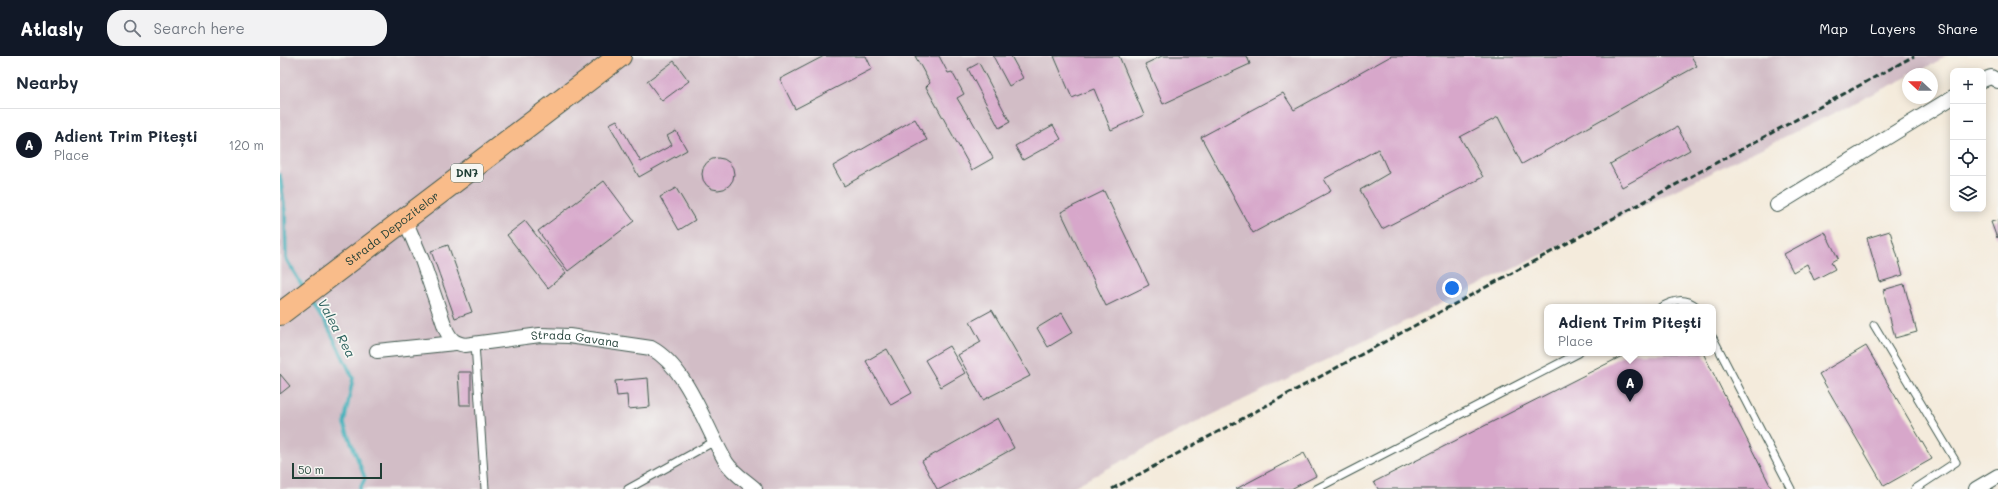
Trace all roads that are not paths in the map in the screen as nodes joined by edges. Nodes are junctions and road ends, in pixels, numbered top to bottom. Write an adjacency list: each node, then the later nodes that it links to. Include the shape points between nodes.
1 (620, 56): 6 (main road, Strada Depozitelor / DN7)
2 (1986, 79): 3 (street, via 1991,77)
3 (1998, 81)
4 (1950, 99): 5 (street)
5 (1778, 205)
6 (405, 220): 9 (main road, Strada Depozitelor / DN7); 11 (street, via 446,330)
7 (1666, 304): 8 (lane, via 1683,300)
8 (1691, 304)
9 (280, 314)
10 (1874, 325): 23 (lane, via 1956,462)
11 (455, 343): 12 (street, Strada Gavana); 14 (street, Strada Gavana)
12 (475, 344): 16 (street, Strada Gavana, via 540,335 569,336 651,348 670,362); 18 (lane)
13 (1716, 344): 22 (lane)
14 (377, 351)
15 (1573, 356): 21 (lane)
16 (715, 441): 19 (lane); 20 (street, Strada Gavana, via 726,463)
17 (1998, 476): 24 (street)
18 (485, 489)
19 (628, 489)
20 (754, 489)
21 (1316, 489)
22 (1791, 489)
23 (1915, 489)
24 (1976, 489)

